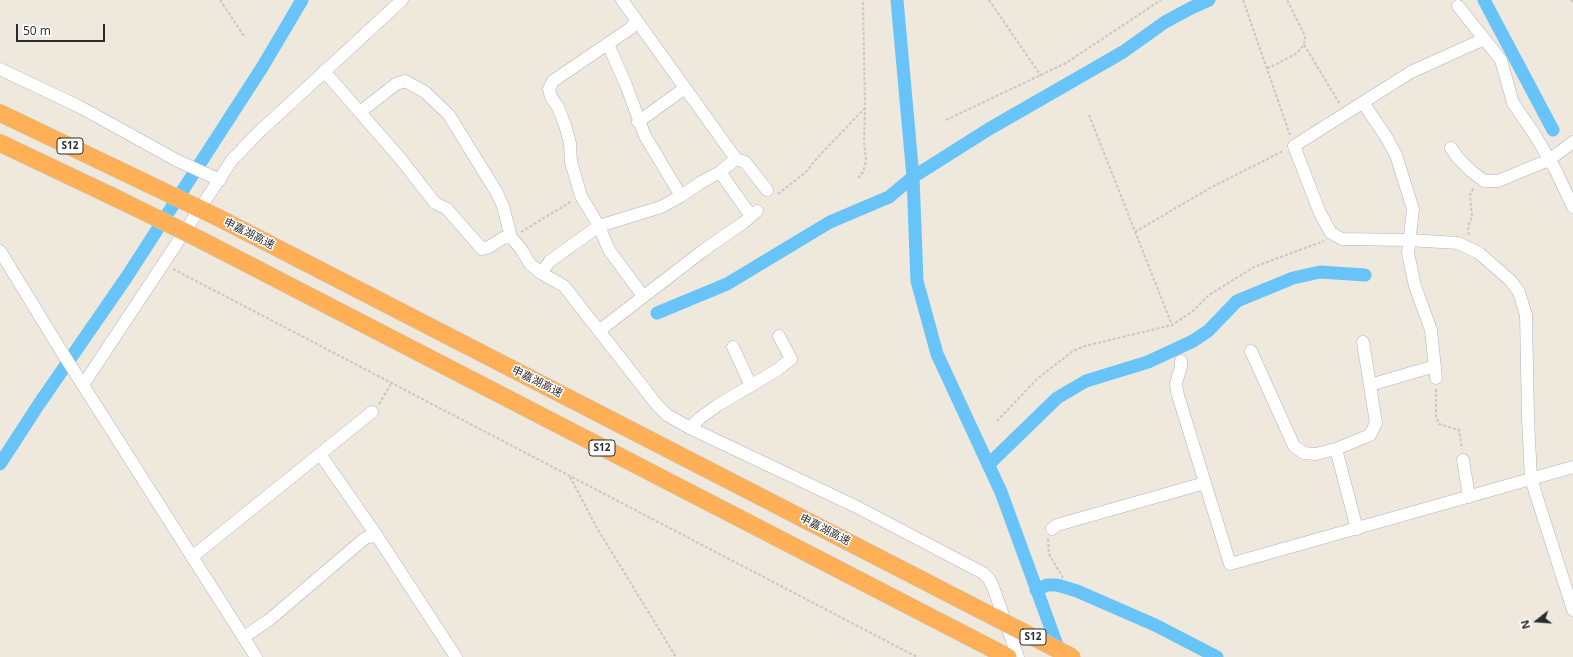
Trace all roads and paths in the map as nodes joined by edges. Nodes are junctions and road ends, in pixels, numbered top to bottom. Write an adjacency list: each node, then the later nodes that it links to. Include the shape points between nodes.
1 (220, 0): 11 (path)
2 (402, 0): 17 (street)
3 (622, 0): 10 (street)
4 (862, 0): 21 (path)
5 (989, 0): 18 (path)
6 (1161, 0): 18 (path, via 1066,63)
7 (1242, 0): 15 (path)
8 (1288, 0): 14 (path, via 1306,36)
9 (1458, 6): 12 (street)
10 (636, 20): 13 (street, via 631,28); 19 (street)
11 (244, 36)
12 (1484, 39): 20 (street, via 1411,72); 33 (street, via 1501,60 1512,103)
13 (608, 44): 27 (street, via 626,85); 39 (street, via 553,81 549,89 565,125 570,143 571,162)
14 (1304, 45): 15 (path, via 1297,53); 25 (path)
15 (1267, 68): 30 (path)
16 (0, 69): 36 (street, via 80,107 178,161)
17 (324, 71): 22 (street); 36 (street, via 244,146)
18 (1041, 76): 26 (path)
19 (685, 88): 27 (street); 32 (street)
20 (1363, 103): 25 (street); 47 (street, via 1396,155 1413,209)
21 (865, 108): 37 (path, via 866,162 864,172); 42 (path, via 806,172)
22 (360, 112): 46 (street, via 435,203 447,209 482,249 489,248 503,238); 46 (street, via 396,84 405,82 425,92 448,115 497,193)
23 (0, 113): 88 (highway, 申嘉湖高速 / S12, bridge, via 219,218)
24 (1089, 114): 44 (path)
25 (1346, 114): 30 (street)
26 (946, 120)
27 (638, 122): 40 (street)
28 (1573, 142): 33 (street)
29 (0, 143): 83 (highway, S12, bridge, via 201,240)
30 (1294, 146): 44 (path, via 1210,188); 45 (street, via 1320,213 1331,233)
31 (1451, 148): 35 (street)
32 (736, 158): 34 (street); 38 (street, via 745,162)
33 (1549, 160): 35 (street, via 1498,181 1484,181); 41 (street)
34 (720, 172): 40 (street); 42 (street)
35 (1479, 177): 48 (path, via 1470,195 1472,217 1468,227)
36 (215, 178): 50 (street)
37 (858, 178)
38 (767, 190)
39 (581, 196): 43 (street); 46 (path)
40 (681, 196): 43 (street, via 661,207)
41 (1573, 207)
42 (754, 213): 52 (street)
43 (599, 226): 51 (street, via 550,261); 52 (street, via 609,250)
44 (1135, 232): 53 (path)
45 (1336, 236): 47 (street, via 1342,240 1359,241); 53 (path, via 1254,267 1209,295 1193,311)
46 (511, 237): 51 (street, via 530,264)
47 (1410, 240): 48 (street, via 1458,244); 60 (street, via 1408,253 1431,330)
48 (1472, 250): 73 (street, via 1480,253 1511,281 1519,292 1526,315)
49 (0, 252): 61 (street)
50 (164, 264): 61 (street); 62 (path)
51 (541, 273): 54 (street, via 564,286)
52 (644, 296): 54 (street)
53 (1172, 325): 66 (path, via 1073,351 1037,379)
54 (600, 330): 67 (street, via 657,405 670,417)
55 (779, 336): 64 (street, via 791,358)
56 (1363, 342): 63 (street)
57 (733, 347): 64 (street)
58 (1251, 351): 68 (street, via 1294,446 1304,453 1316,454)
59 (1181, 361): 74 (street, via 1176,388)
60 (1436, 372): 63 (street); 70 (path, via 1436,416 1439,424 1459,430)
61 (80, 380): 79 (street)
62 (391, 384): 65 (path); 72 (path)
63 (1370, 385): 68 (street, via 1376,423 1370,435)
64 (751, 386): 67 (street, via 718,405)
65 (372, 412): 69 (street)
66 (997, 421)
67 (690, 428): 83 (street, via 857,507 983,573 993,587)
68 (1336, 449): 77 (street)
69 (320, 454): 78 (street); 79 (street)
70 (1463, 460): 75 (street)
71 (1573, 467): 73 (street)
72 (570, 476): 86 (path, via 597,528); 87 (path)
73 (1531, 479): 75 (street); 81 (street)
74 (1205, 483): 76 (street); 77 (street, via 1230,564)
75 (1469, 497): 77 (street)
76 (1052, 528): 80 (path, via 1047,544 1049,554)
77 (1357, 529)
78 (377, 536): 82 (street, via 364,540 269,620); 85 (street)
79 (192, 557): 82 (street)
80 (1063, 578)
81 (1573, 610)
82 (244, 637): 84 (street)
83 (1010, 656)
84 (256, 657)
85 (456, 657)
86 (676, 657)
87 (916, 657)
88 (1072, 657)

